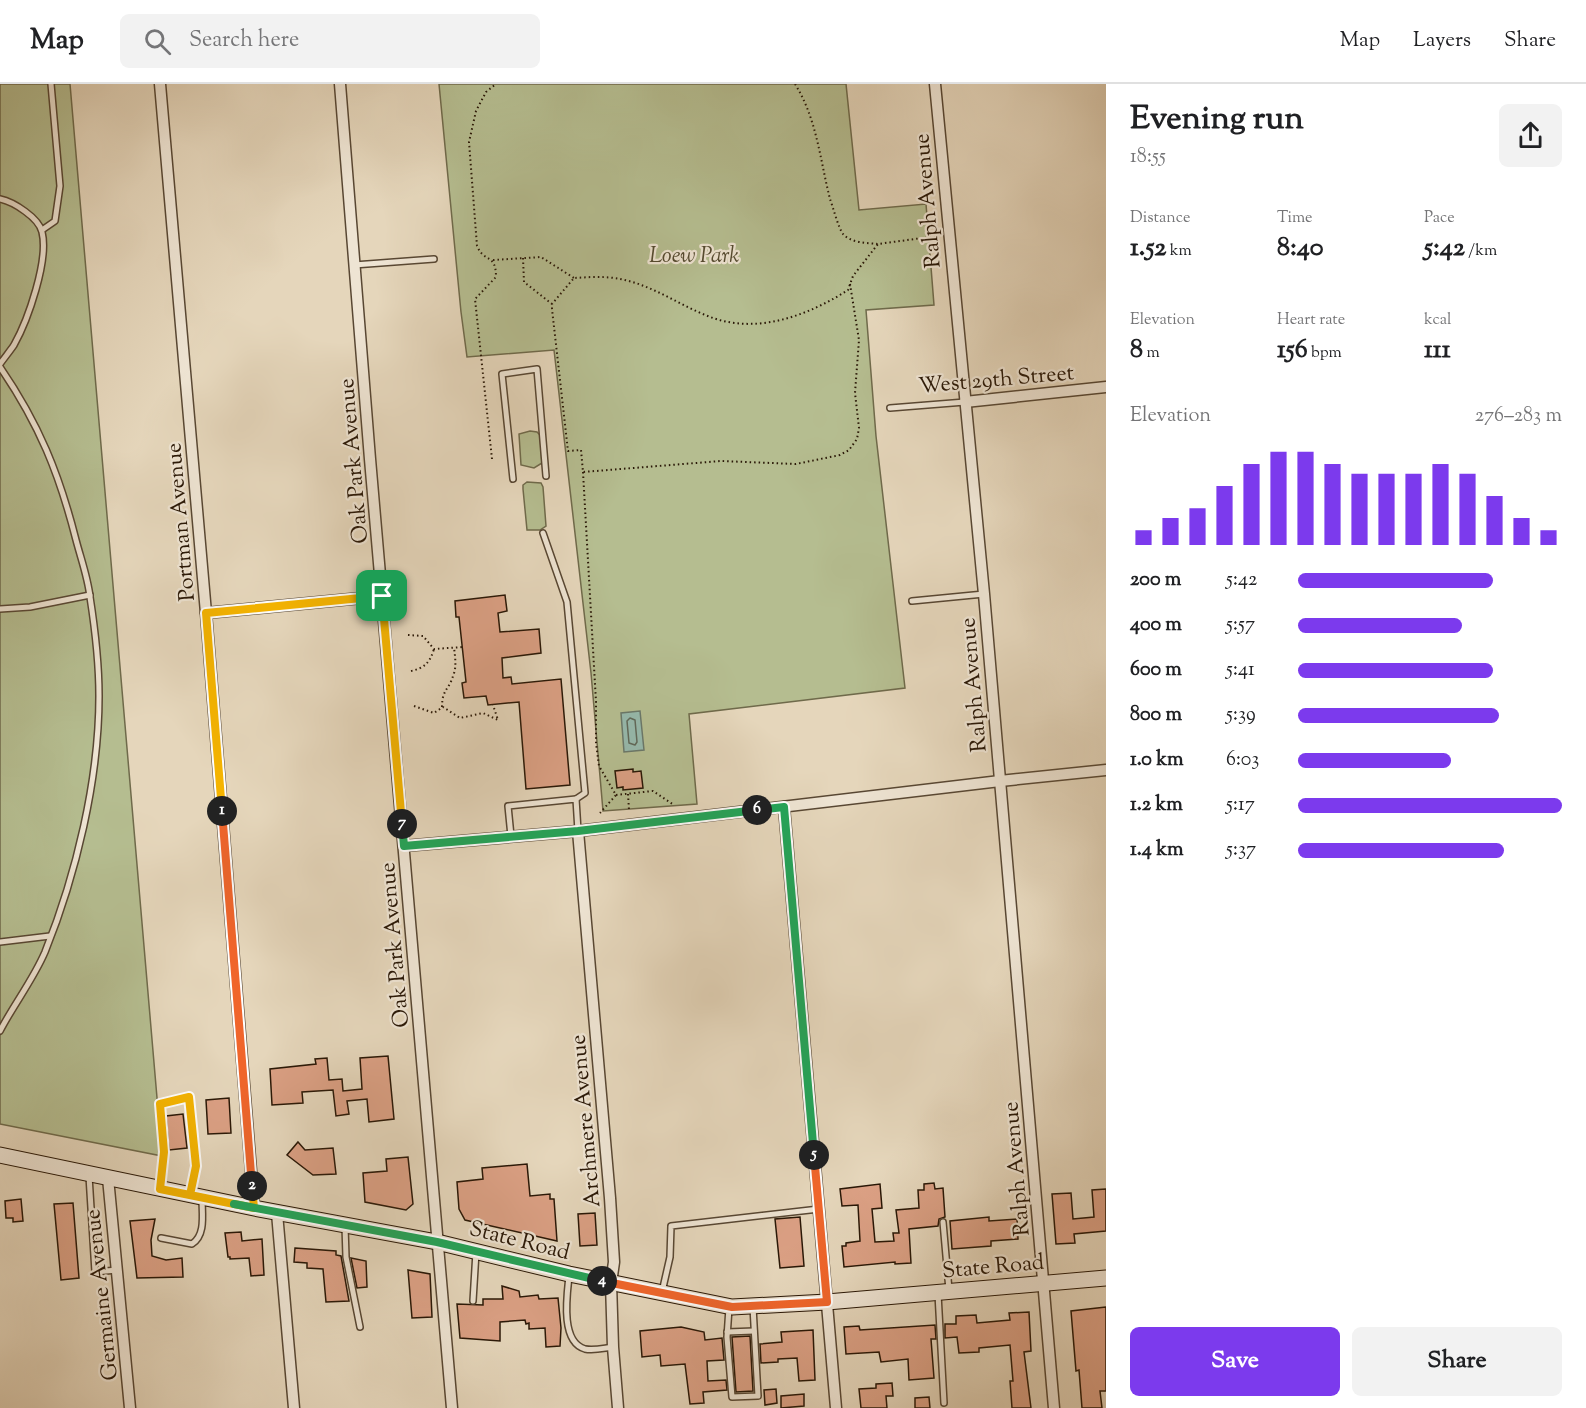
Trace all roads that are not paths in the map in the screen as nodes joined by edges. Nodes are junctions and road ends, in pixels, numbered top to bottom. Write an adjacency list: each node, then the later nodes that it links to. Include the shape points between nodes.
1 (51, 84): 6 (lane, via 60,186 55,221)
2 (160, 84): 21 (street, Portman Avenue)
3 (340, 84): 8 (street, Oak Park Avenue)
4 (935, 84): 11 (street, Ralph Avenue)
5 (0, 199): 6 (lane, via 11,201)
6 (42, 230): 9 (lane, via 44,251 28,313)
7 (434, 259): 8 (lane)
8 (354, 265): 18 (street, Oak Park Avenue)
9 (0, 365): 17 (lane, via 42,436 64,494)
10 (1106, 387): 11 (street, West 29th Street)
11 (965, 402): 12 (lane, West 29th Street); 16 (street, Ralph Avenue)
12 (890, 408)
13 (546, 476): 14 (lane, via 537,369 502,374)
14 (513, 479)
15 (543, 533): 24 (lane, via 567,602 585,793)
16 (984, 594): 19 (lane); 23 (street, Ralph Avenue)
17 (90, 595): 20 (lane); 29 (lane, via 99,697 92,777 77,850)
18 (382, 596): 21 (street); 28 (street, Oak Park Avenue)
19 (912, 601)
20 (0, 609)
21 (206, 613): 37 (street, Portman Avenue)
22 (1106, 770): 23 (street)
23 (1000, 781): 25 (street); 49 (street, Ralph Avenue)
24 (576, 799): 26 (lane); 27 (lane, via 508,806)
25 (784, 807): 26 (street); 38 (street)
26 (578, 831): 27 (street); 48 (street, Archmere Avenue, via 610,1198 614,1262)
27 (511, 836): 28 (street)
28 (404, 846): 43 (street, Oak Park Avenue)
29 (50, 936): 30 (lane); 31 (lane, via 26,989)
30 (0, 942)
31 (0, 1031)
32 (0, 1155): 33 (main road, State Road)
33 (89, 1174): 34 (main road, State Road); 45 (lane, via 95,1272)
34 (108, 1178): 35 (main road, State Road); 45 (street, Germaine Avenue)
35 (160, 1189): 36 (main road, State Road); 36 (lane, via 164,1152 160,1104 189,1097)
36 (196, 1196): 37 (main road, State Road); 42 (lane, via 201,1231 198,1239 192,1244)
37 (254, 1208): 39 (main road, State Road)
38 (819, 1209): 51 (lane, via 671,1226 670,1257); 53 (street)
39 (277, 1213): 41 (main road, State Road); 62 (street)
40 (944, 1222): 50 (lane)
41 (345, 1225): 43 (main road, State Road); 56 (lane, via 346,1257)
42 (161, 1238)
43 (437, 1242): 44 (main road, State Road); 63 (street, Oak Park Avenue)
44 (476, 1251): 46 (main road, State Road); 52 (lane)
45 (117, 1270): 61 (street, Germaine Avenue)
46 (569, 1274): 48 (main road, State Road); 59 (lane, via 571,1336 583,1349)
47 (1106, 1278): 49 (main road, State Road)
48 (611, 1283): 51 (main road, State Road); 59 (street, Archmere Avenue)
49 (1044, 1283): 50 (main road, State Road); 66 (street, Ralph Avenue)
50 (944, 1292): 53 (main road, State Road); 60 (lane)
51 (661, 1293): 54 (main road, State Road)
52 (473, 1301)
53 (827, 1302): 55 (main road, State Road); 65 (street)
54 (729, 1306): 55 (main road, State Road); 58 (lane)
55 (753, 1306): 57 (lane)
56 (360, 1328)
57 (754, 1331): 58 (lane); 58 (lane, via 758,1396 732,1397)
58 (728, 1332)
59 (613, 1347): 64 (street, Archmere Avenue)
60 (944, 1403)
61 (130, 1408)
62 (294, 1408)
63 (452, 1408)
64 (618, 1408)
65 (836, 1408)
66 (1054, 1408)

